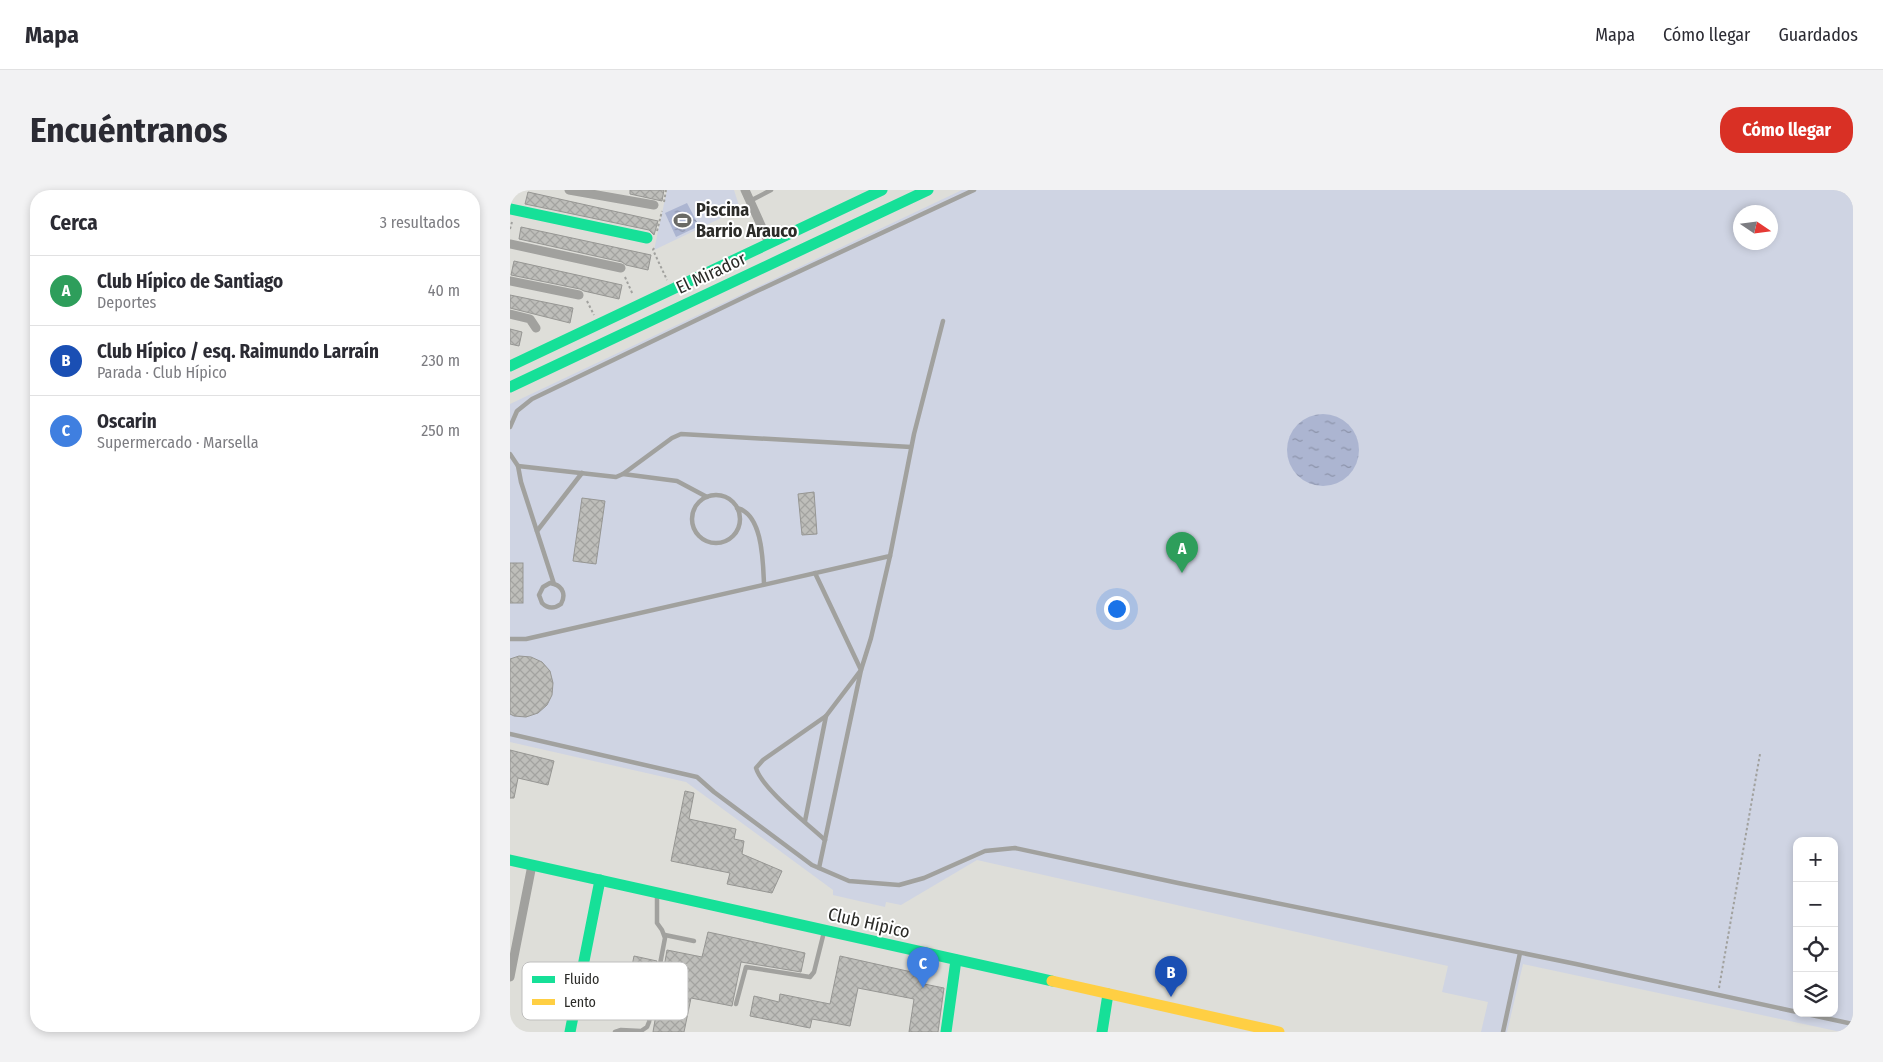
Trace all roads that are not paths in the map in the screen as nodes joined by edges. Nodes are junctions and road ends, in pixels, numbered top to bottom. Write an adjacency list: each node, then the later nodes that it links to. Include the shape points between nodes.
1 (569, 190): 8 (street)
2 (745, 190): 7 (street)
3 (771, 190): 7 (lane)
4 (882, 190): 11 (main road, El Mirador)
5 (928, 190): 16 (main road, El Mirador)
6 (974, 190): 23 (lane, via 532,399 517,411)
7 (749, 201): 11 (street)
8 (654, 205)
9 (510, 209): 10 (main road)
10 (653, 239)
11 (769, 243): 13 (main road, El Mirador)
12 (510, 244): 14 (street)
13 (722, 265): 16 (main road); 21 (main road, El Mirador)
14 (620, 268)
15 (510, 281): 17 (street)
16 (731, 283): 22 (main road, El Mirador)
17 (579, 295)
18 (510, 314): 20 (street, via 530,319)
19 (943, 321): 24 (lane)
20 (536, 328)
21 (510, 366)
22 (510, 387)
23 (510, 426)
24 (911, 447): 28 (lane, via 681,434); 32 (lane)
25 (510, 454): 26 (lane)
26 (518, 466): 27 (lane); 31 (lane)
27 (582, 473): 28 (lane, via 616,477); 31 (lane)
28 (623, 474): 29 (lane, via 678,481)
29 (707, 497): 30 (lane, via 724,497); 30 (lane, via 698,504 692,520 699,536 708,542 720,543 734,535 739,524)
30 (737, 508): 35 (lane, via 752,518 760,544)
31 (537, 531): 34 (lane)
32 (890, 556): 33 (lane); 37 (lane)
33 (815, 573): 35 (lane); 37 (lane)
34 (554, 584): 34 (lane, via 543,587 539,595 542,603 549,607 557,606 563,600 563,592)
35 (764, 584): 36 (lane, via 526,639)
36 (510, 639)
37 (861, 670): 38 (lane); 41 (lane)
38 (826, 716): 40 (lane); 40 (lane, via 756,768 768,786)
39 (510, 734): 44 (lane, via 697,777)
40 (805, 821): 41 (lane)
41 (825, 840): 44 (lane)
42 (510, 860): 43 (main road, Club Hípico)
43 (532, 865): 45 (main road, Club Hípico); 54 (street)
44 (819, 868): 50 (lane, via 848,882 899,885 924,878 985,851 1015,848)
45 (600, 880): 46 (main road, Club Hípico); 52 (main road)
46 (658, 892): 47 (main road, Club Hípico); 48 (lane, via 657,923)
47 (824, 930): 51 (main road, Club Hípico); 56 (lane, via 810,977 746,967)
48 (665, 935): 49 (lane); 53 (lane)
49 (694, 941)
50 (1520, 953): 57 (lane); 65 (lane)
51 (956, 960): 55 (main road, Club Hípico); 62 (main road)
52 (584, 962)
53 (660, 962)
54 (510, 977)
55 (1108, 994): 63 (main road); 64 (main road, Club Hípico)
56 (736, 1004)
57 (1793, 1011)
58 (1821, 1017): 60 (lane)
59 (649, 1020): 61 (lane, via 641,1031)
60 (1853, 1024)
61 (615, 1032)
62 (946, 1032)
63 (1102, 1032)
64 (1279, 1032)
65 (1503, 1032)

